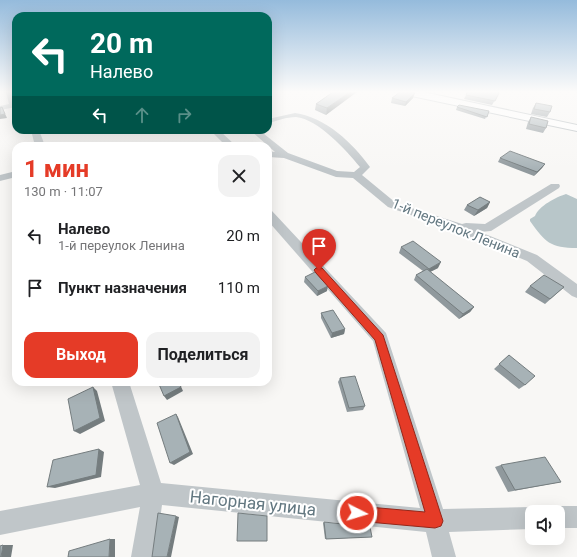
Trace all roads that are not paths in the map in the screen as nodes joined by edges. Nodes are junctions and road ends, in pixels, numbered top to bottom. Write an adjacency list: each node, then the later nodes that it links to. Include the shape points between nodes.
1 (308, 118): 12 (street, via 354,152 365,167)
2 (530, 118): 3 (main road)
3 (577, 128)
4 (218, 134): 6 (street)
5 (259, 134): 7 (street)
6 (227, 142)
7 (269, 142)
8 (272, 145): 10 (street)
9 (272, 154): 10 (street)
10 (285, 155): 12 (street, via 336,174)
11 (12, 175): 13 (street)
12 (356, 175): 16 (street, 1-й переулок Ленина, via 392,205)
13 (0, 178)
14 (555, 186): 16 (street, via 487,228)
15 (272, 218): 23 (street, via 380,338)
16 (457, 227): 17 (street, 1-й переулок Ленина, via 532,258)
17 (577, 292)
18 (121, 386): 19 (street)
19 (153, 493): 23 (street, Нагорная улица); 24 (street, Нагорная улица); 25 (street)
20 (565, 517): 21 (street)
21 (577, 517)
22 (525, 518): 23 (street, Нагорная улица)
23 (435, 521): 26 (street)
24 (0, 523)
25 (144, 557)
26 (444, 557)

